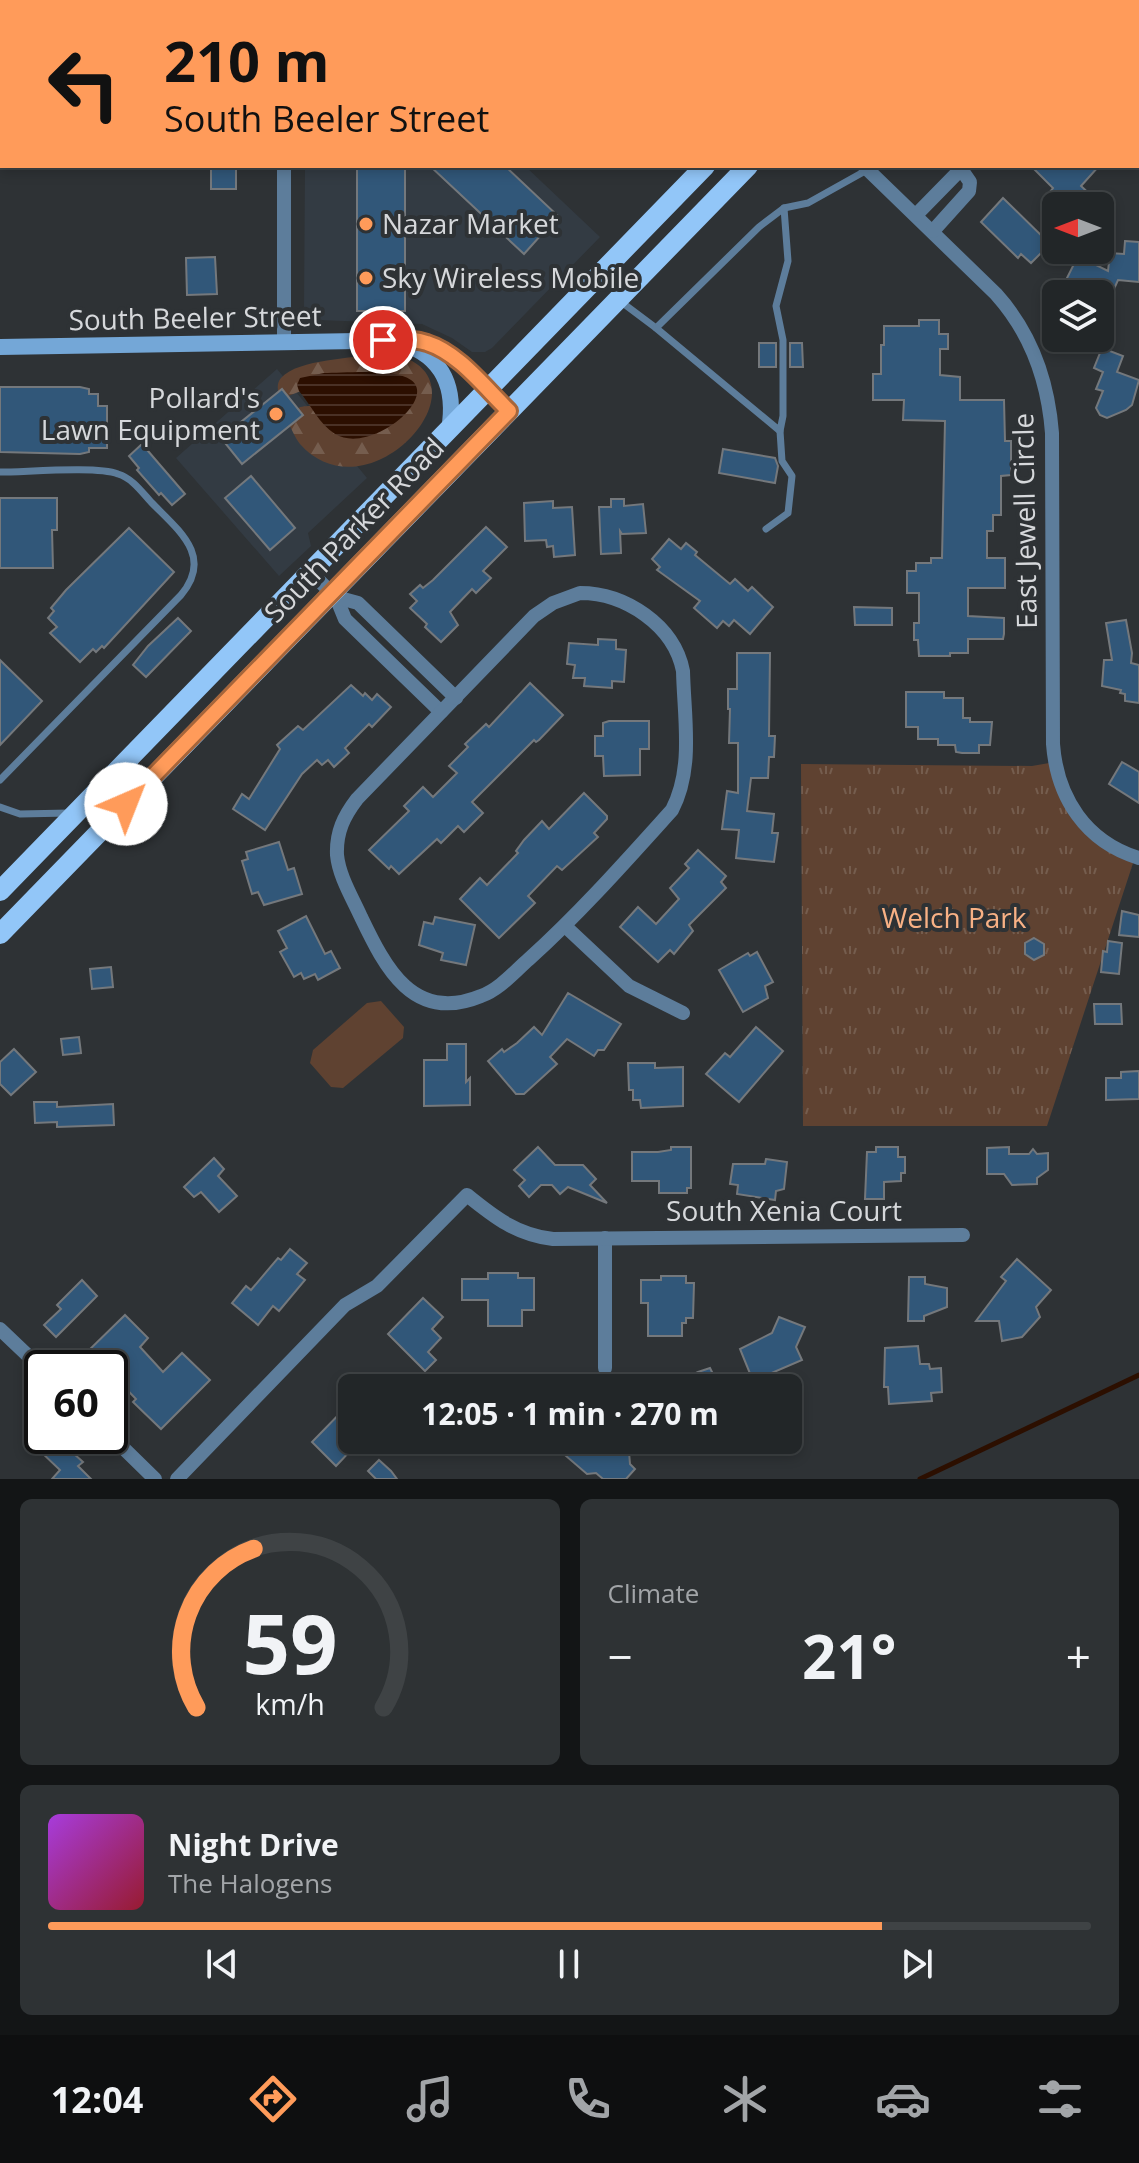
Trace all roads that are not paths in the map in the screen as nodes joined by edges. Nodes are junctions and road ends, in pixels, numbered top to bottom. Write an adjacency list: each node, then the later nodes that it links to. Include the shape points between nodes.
1 (284, 168): 13 (street)
2 (703, 168): 15 (main road, South Parker Road)
3 (746, 168): 10 (main road, South Parker Road)
4 (866, 168): 7 (lane, via 808,203); 8 (street, East Jewell Circle)
5 (959, 168): 8 (street)
6 (961, 168): 9 (street, via 970,182 969,191)
7 (784, 208): 11 (lane); 18 (lane, via 788,261 776,306 783,340)
8 (916, 215): 9 (street, East Jewell Circle)
9 (933, 231): 28 (street, East Jewell Circle, via 1009,310 1042,373 1052,433 1057,771 1071,807 1087,826 1112,847)
10 (618, 299): 11 (lane); 16 (main road, South Parker Road)
11 (656, 328): 18 (lane)
12 (383, 340): 13 (street, South Beeler Street); 15 (street, South Beeler Street, via 429,343); 17 (street, via 418,350 440,367 451,399)
13 (284, 342): 14 (street, South Beeler Street)
14 (0, 347)
15 (488, 390): 16 (street, South Beeler Street); 17 (main road, South Parker Road)
16 (509, 411): 22 (main road, South Parker Road)
17 (449, 430): 21 (main road, South Parker Road)
18 (780, 431): 20 (lane, via 782,461 792,476 788,513)
19 (0, 472): 25 (lane, via 120,474 183,535 195,567 181,595)
20 (766, 529)
21 (310, 572): 22 (street); 27 (main road, South Parker Road)
22 (334, 595): 23 (street, via 358,603); 24 (street, via 345,619); 31 (main road, South Parker Road)
23 (456, 698): 24 (street); 30 (street, via 544,607 580,593 607,595 631,605 667,635 680,657 686,768 680,794 672,810)
24 (441, 712): 30 (street, via 357,799 338,838 344,881 382,960 410,991 437,1001 465,1001 498,987)
25 (0, 780)
26 (0, 807): 27 (lane, via 20,814)
27 (76, 813): 29 (main road, South Parker Road)
28 (1139, 858)
29 (0, 891)
30 (565, 926): 32 (street, via 629,986)
31 (0, 934)
32 (683, 1013)
33 (963, 1235): 34 (street, South Xenia Court)
34 (605, 1238): 37 (street); 40 (street, South Xenia Court, via 530,1236 501,1223 467,1195 377,1286 345,1305)
35 (0, 1329): 36 (street)
36 (24, 1352)
37 (605, 1368)
38 (128, 1453): 39 (street)
39 (155, 1479)
40 (177, 1479)

